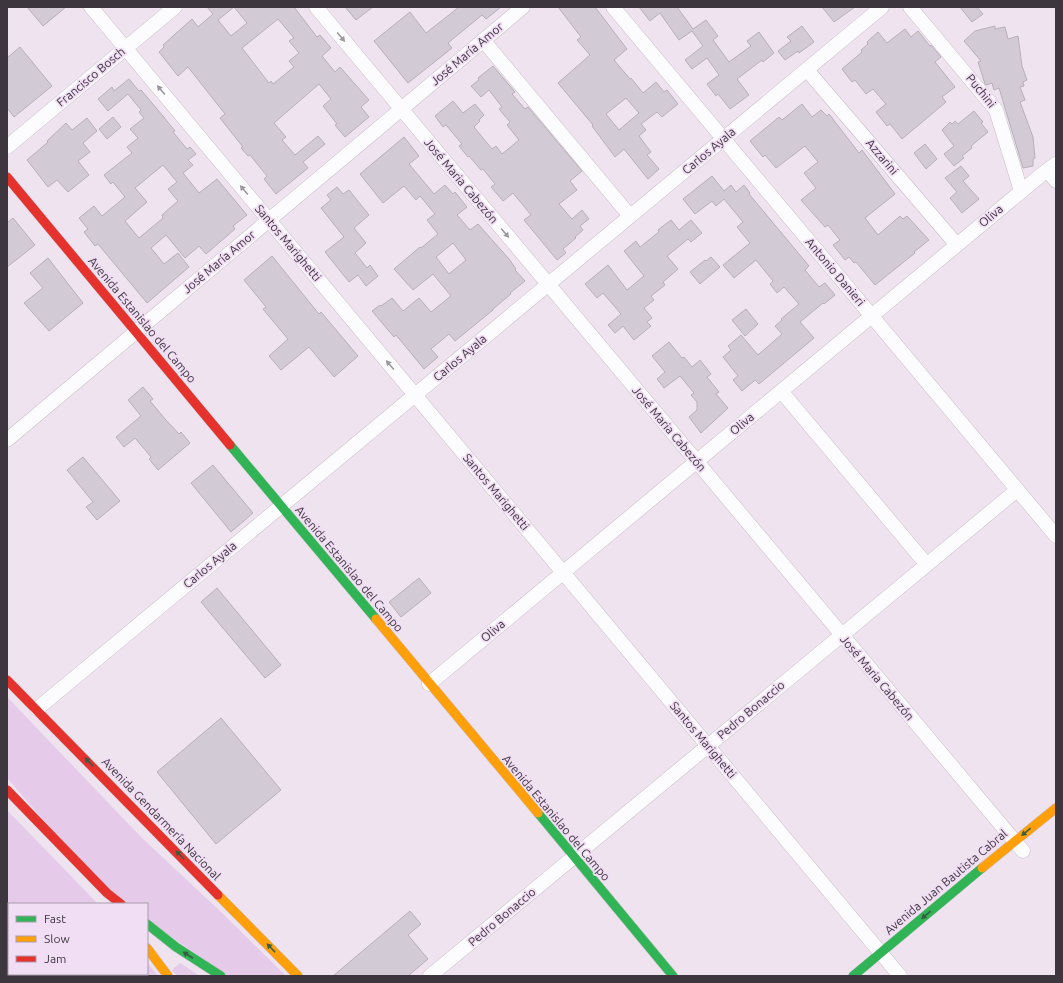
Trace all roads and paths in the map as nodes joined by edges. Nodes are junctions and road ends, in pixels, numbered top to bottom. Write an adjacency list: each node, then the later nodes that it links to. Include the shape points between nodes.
1 (91, 7): 9 (street, Santos Marighetti)
2 (176, 7): 9 (street, Francisco Bosch)
3 (316, 7): 11 (street, José Maria Cabezón, one-way to 11)
4 (523, 7): 8 (street, José María Amor)
5 (613, 7): 12 (street, Antonio Danieri)
6 (882, 7): 10 (street, Carlos Ayala)
7 (910, 7): 16 (street, Puchini, via 996,110)
8 (483, 40): 11 (street, José María Amor); 17 (street)
9 (126, 48): 13 (street, Francisco Bosch); 18 (street, Santos Marighetti, one-way to 9)
10 (807, 70): 12 (street, Carlos Ayala); 19 (street, Azzarini)
11 (401, 109): 18 (street, José María Amor); 20 (street, José Maria Cabezón, one-way to 20)
12 (724, 139): 17 (street, Carlos Ayala); 21 (street, Antonio Danieri)
13 (7, 147)
14 (1053, 172): 16 (street, Oliva, via 1041,175)
15 (7, 177): 22 (main road, Avenida Estanislao del Campo)
16 (1021, 191): 19 (street, Oliva)
17 (630, 216): 20 (street, Carlos Ayala)
18 (269, 220): 22 (street, José María Amor); 24 (street, Santos Marighetti, one-way to 18)
19 (957, 245): 21 (street, Oliva)
20 (548, 285): 24 (street, Carlos Ayala); 26 (street, José Maria Cabezón)
21 (872, 316): 23 (street, Oliva); 27 (street, Antonio Danieri)
22 (136, 332): 25 (street, José María Amor); 28 (main road, Avenida Estanislao del Campo)
23 (781, 391): 26 (street, Oliva); 30 (street)
24 (415, 395): 28 (street, Carlos Ayala); 31 (street, Santos Marighetti)
25 (7, 440)
26 (696, 462): 31 (street, Oliva); 32 (street, José Maria Cabezón)
27 (1017, 490): 29 (street, Antonio Danieri); 30 (street, Pedro Bonaccio)
28 (281, 506): 34 (main road, Avenida Estanislao del Campo); 35 (street, Carlos Ayala)
29 (1056, 536)
30 (926, 565): 32 (street, Pedro Bonaccio)
31 (563, 573): 34 (street, Oliva); 36 (street, Santos Marighetti)
32 (842, 635): 36 (street, Pedro Bonaccio); 39 (street, José Maria Cabezón)
33 (7, 680): 35 (main road, Avenida Gendarmería Nacional)
34 (429, 684): 40 (main road, Avenida Estanislao del Campo)
35 (37, 709): 49 (main road, Avenida Gendarmería Nacional, one-way to 35)
36 (708, 746): 40 (street, Pedro Bonaccio); 46 (street, Santos Marighetti)
37 (7, 790): 41 (main road)
38 (1056, 808): 39 (main road, Avenida Juan Bautista Cabral, one-way to 39)
39 (1020, 849): 46 (main road, Avenida Juan Bautista Cabral, one-way to 46)
40 (574, 857): 50 (street, Pedro Bonaccio); 51 (main road, Avenida Estanislao del Campo)
41 (107, 893): 42 (main road); 43 (main road)
42 (114, 903)
43 (120, 903)
44 (148, 925): 48 (main road, one-way to 44, via 176,947)
45 (148, 949): 47 (main road)
46 (887, 960): 52 (main road, Avenida Juan Bautista Cabral); 53 (street, Santos Marighetti)
47 (168, 976)
48 (221, 976)
49 (298, 976)
50 (430, 976)
51 (672, 976)
52 (853, 976)
53 (900, 976)

